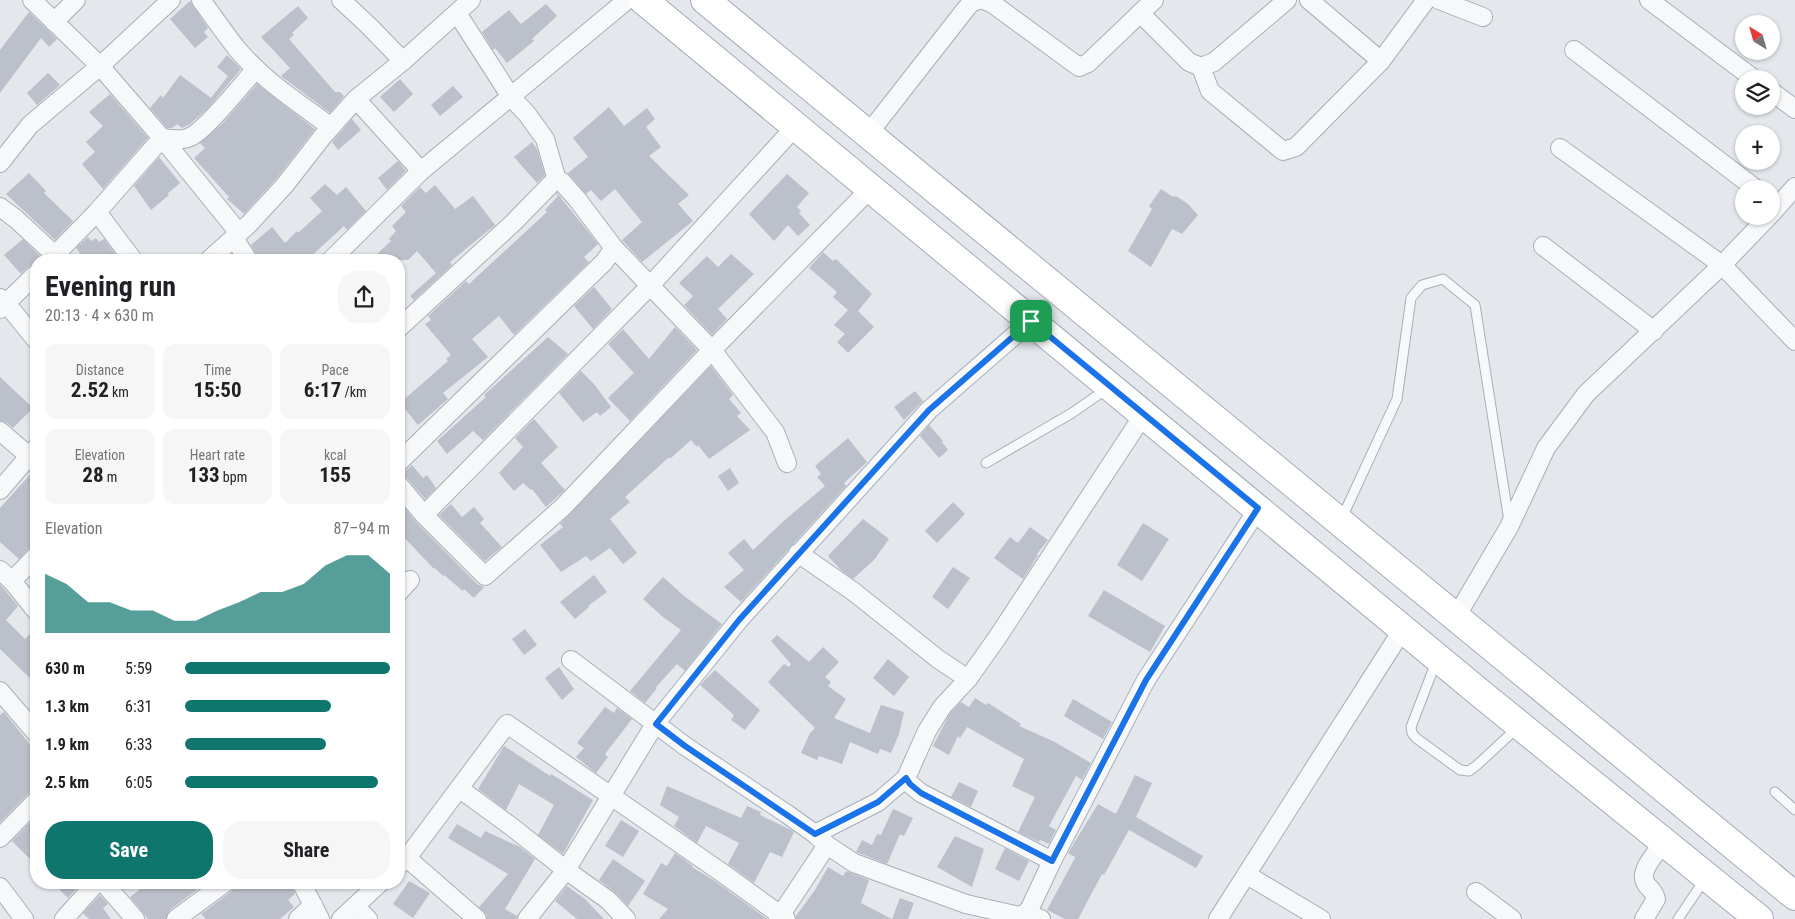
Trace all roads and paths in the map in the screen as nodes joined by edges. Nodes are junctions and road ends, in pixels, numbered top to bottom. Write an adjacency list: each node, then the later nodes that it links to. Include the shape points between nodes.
1 (32, 0): 21 (street)
2 (76, 0): 21 (street)
3 (171, 0): 25 (street)
4 (201, 0): 27 (street)
5 (341, 0): 23 (street)
6 (471, 0): 18 (street)
7 (627, 0): 29 (street)
8 (643, 0): 33 (main road)
9 (705, 0): 35 (main road)
10 (978, 0): 35 (street, via 966,10)
11 (984, 0): 19 (street, via 1079,66 1088,63)
12 (1154, 0): 19 (street)
13 (1286, 0): 26 (street, via 1214,62)
14 (1309, 0): 24 (street)
15 (1426, 0): 24 (street)
16 (1439, 0): 20 (street)
17 (1649, 0): 28 (street)
18 (457, 13): 23 (street); 29 (street)
19 (1140, 13): 26 (street, via 1189,62)
20 (1483, 17)
21 (54, 22): 25 (street)
22 (1574, 50): 41 (street)
23 (403, 61): 31 (street)
24 (1381, 61): 26 (street, via 1296,147 1284,150 1210,91)
25 (100, 66): 36 (street); 38 (street, via 30,125)
26 (1201, 67)
27 (256, 69): 34 (street); 36 (street, via 192,136)
28 (1742, 70)
29 (511, 97): 39 (street); 40 (street, via 545,139)
30 (1780, 98): 32 (street)
31 (356, 99): 34 (street); 39 (street)
32 (1795, 109)
33 (796, 126): 43 (main road); 59 (street)
34 (331, 127): 48 (street, via 284,186)
35 (868, 134): 79 (main road)
36 (162, 138): 46 (street); 48 (street)
37 (1560, 148): 57 (street)
38 (0, 163)
39 (421, 171): 56 (street)
40 (557, 180): 50 (street, via 577,199); 62 (street)
41 (1744, 180)
42 (1795, 187): 44 (street)
43 (871, 188): 61 (main road); 66 (street)
44 (1780, 202)
45 (0, 207): 51 (street, via 16,218)
46 (97, 212): 52 (street); 53 (street)
47 (1759, 225): 57 (street)
48 (236, 236): 54 (street); 55 (street)
49 (1543, 246): 63 (street)
50 (614, 248): 59 (street); 72 (street, via 604,262)
51 (49, 254)
52 (55, 254)
53 (128, 254)
54 (216, 254)
55 (245, 254)
56 (337, 254)
57 (1722, 266): 63 (street); 65 (street)
58 (30, 279): 60 (street)
59 (650, 286): 66 (street); 78 (street)
60 (2, 304): 64 (street)
61 (1031, 321): 67 (main road); 81 (street, via 929,410)
62 (405, 322)
63 (1654, 331): 80 (street, via 1586,394 1546,448)
64 (30, 334)
65 (1795, 341)
66 (712, 350): 73 (street, via 775,432); 78 (street, via 563,507 485,576)
67 (1110, 386): 68 (main road); 74 (lane, via 1072,413)
68 (1144, 414): 77 (main road); 89 (street)
69 (0, 431): 70 (street)
70 (30, 450)
71 (30, 455): 75 (street)
72 (405, 456)
73 (787, 463)
74 (986, 463)
75 (0, 490)
76 (405, 492): 78 (street)
77 (1258, 508): 86 (main road); 104 (street, via 1146,680)
78 (424, 515)
79 (1340, 522): 80 (lane, via 1397,399 1411,298 1422,285 1443,279 1475,305); 85 (main road)
80 (1509, 527): 85 (street)
81 (798, 553): 89 (street, via 854,592 938,660); 91 (street, via 739,620)
82 (30, 560): 83 (street)
83 (6, 576): 84 (street)
84 (30, 605)
85 (1456, 617): 116 (main road)
86 (1404, 629): 87 (main road); 107 (street)
87 (1438, 657): 92 (main road); 92 (lane, via 1411,727 1416,738 1460,770 1469,771)
88 (571, 660): 91 (street)
89 (968, 679): 94 (street, via 942,707 927,731)
90 (0, 691): 93 (street)
91 (656, 724): 97 (street); 101 (street)
92 (1520, 725): 102 (main road)
93 (30, 726)
94 (906, 778): 101 (street, via 878,802); 104 (street, via 921,793)
95 (460, 789): 97 (street, via 507,724); 103 (street); 106 (street)
96 (1775, 792): 99 (lane)
97 (611, 796): 106 (street); 120 (street)
98 (30, 807): 100 (street)
99 (1795, 810)
100 (0, 838)
101 (821, 840): 119 (street, via 854,863 966,904); 120 (street)
102 (1664, 842): 108 (main road); 134 (street, via 1644,870 1646,883 1654,891 1656,899)
103 (405, 858)
104 (1052, 861): 119 (street)
105 (405, 863): 128 (street)
106 (566, 870): 129 (street); 130 (street, via 608,900)
107 (1248, 875): 131 (street); 132 (street)
108 (1707, 877): 135 (lane); 136 (main road)
109 (0, 887): 121 (street)
110 (91, 889): 122 (street)
111 (109, 889): 123 (street)
112 (217, 889): 124 (street)
113 (304, 889): 118 (street)
114 (373, 889): 117 (street)
115 (1476, 892): 133 (street)
116 (1795, 896)
117 (355, 906): 126 (street); 127 (street)
118 (316, 912): 125 (street)
119 (1030, 917)
120 (781, 918)
121 (24, 919)
122 (64, 919)
123 (135, 919)
124 (176, 919)
125 (298, 919)
126 (342, 919)
127 (368, 919)
128 (476, 919)
129 (527, 919)
130 (626, 919)
131 (1218, 919)
132 (1321, 919)
133 (1512, 919)
134 (1644, 919)
135 (1678, 919)
136 (1759, 919)

